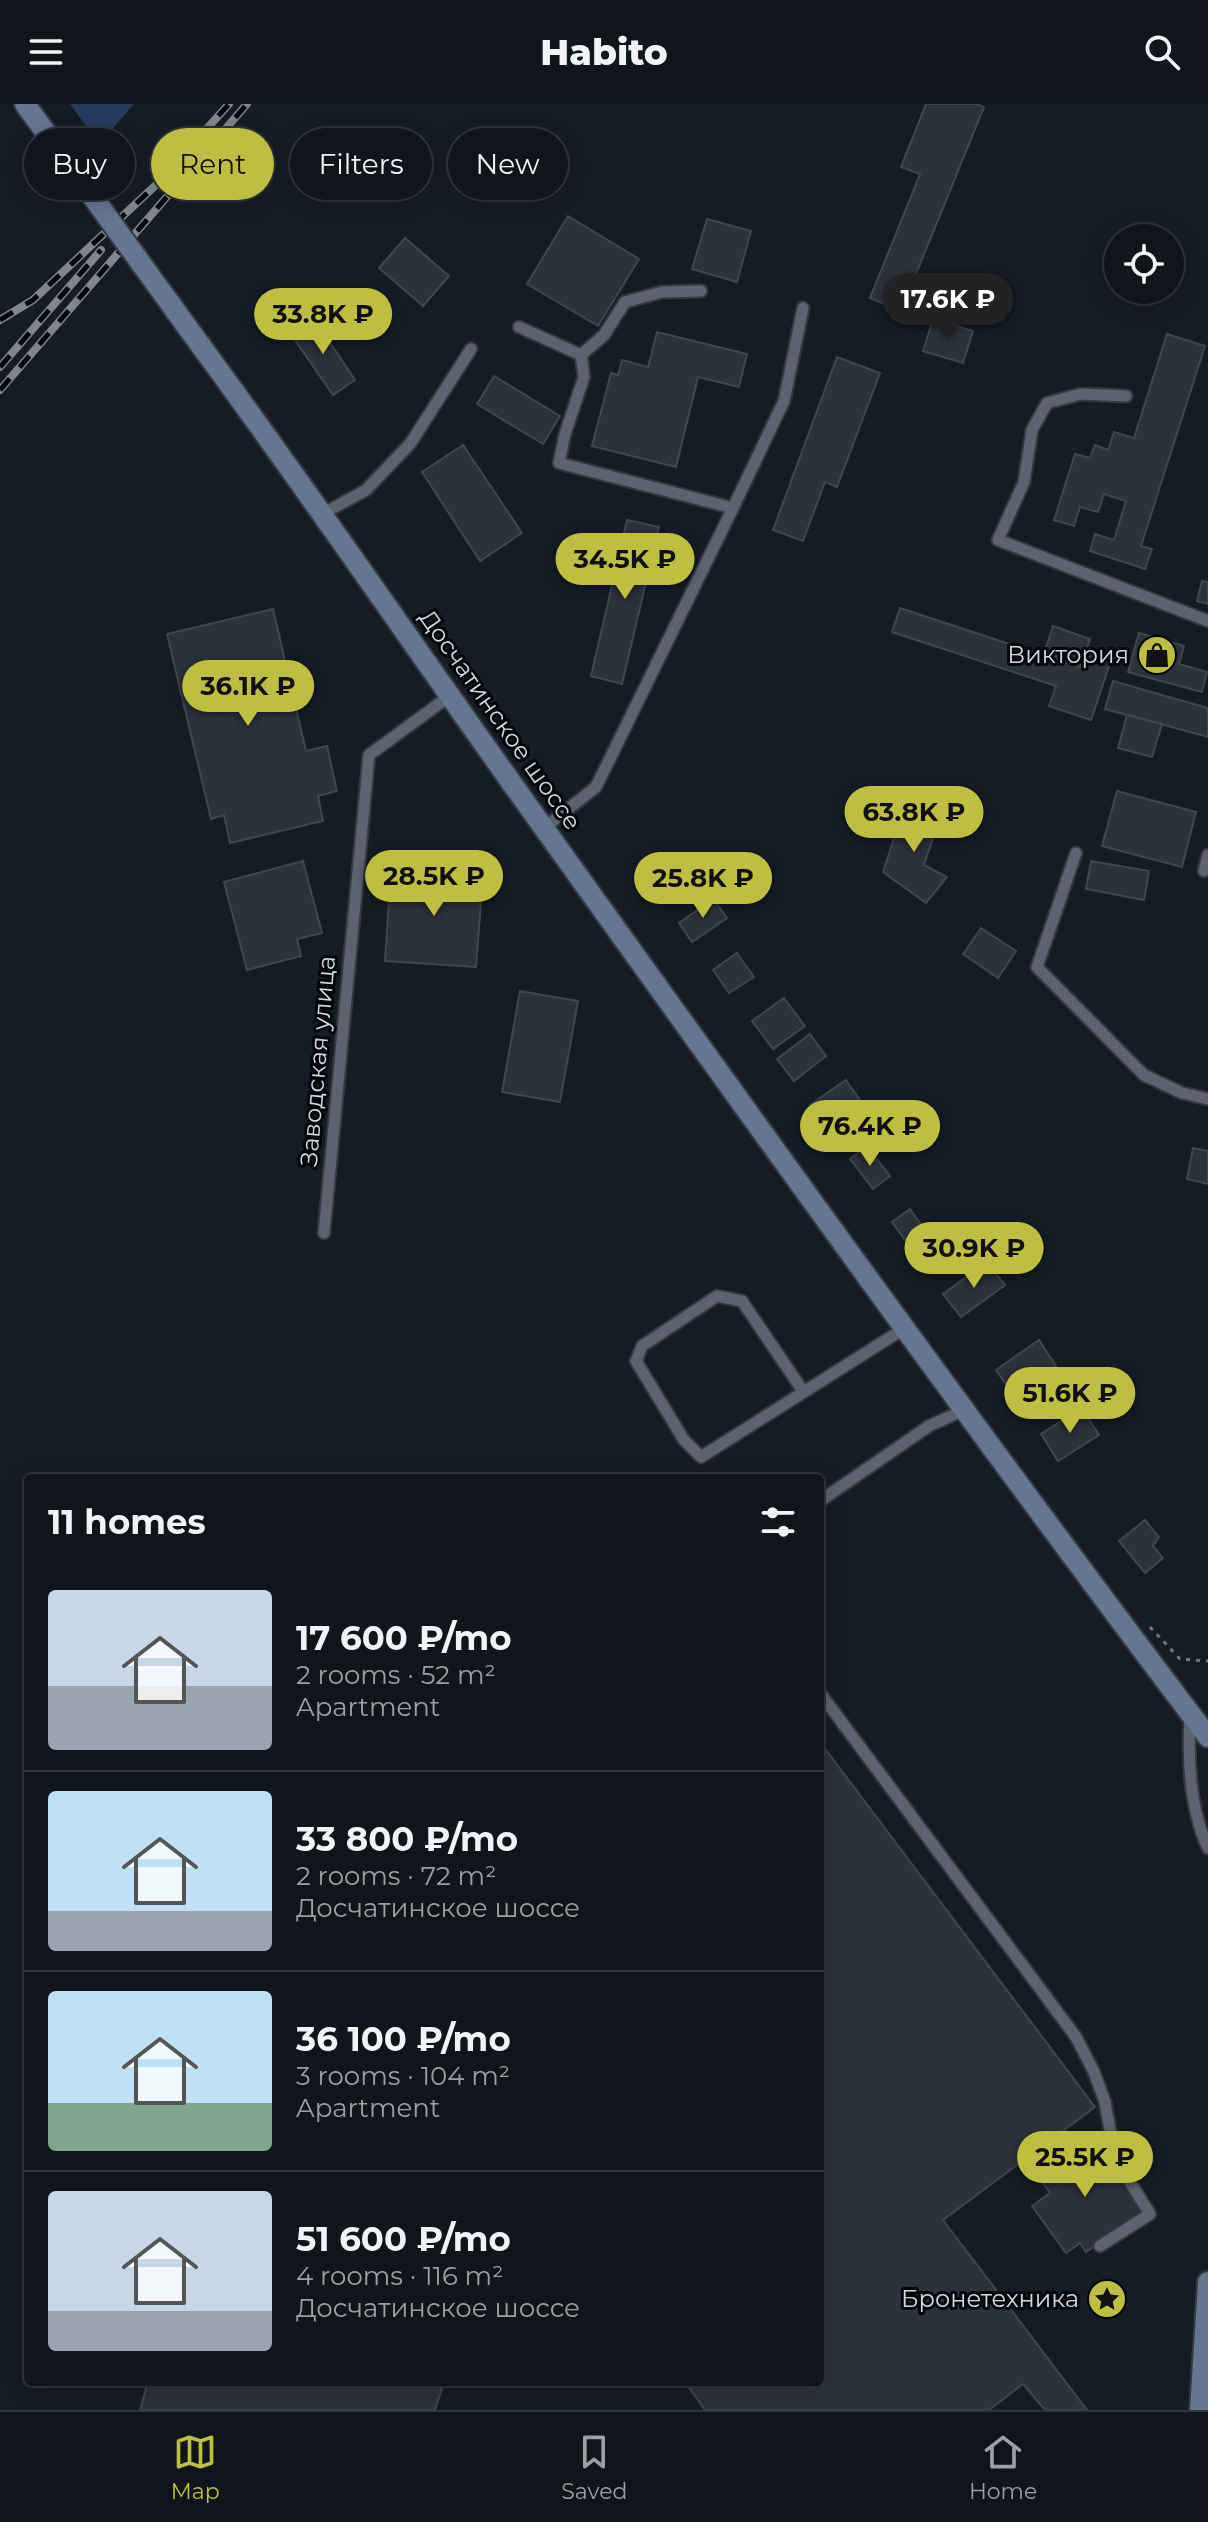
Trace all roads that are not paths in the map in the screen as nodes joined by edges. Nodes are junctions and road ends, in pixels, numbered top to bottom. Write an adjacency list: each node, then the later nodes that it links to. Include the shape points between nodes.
1 (25, 104): 9 (street, Досчатинское шоссе, bridge)
2 (701, 291): 6 (lane, via 662,292 625,302 604,335)
3 (803, 308): 8 (lane, via 784,401)
4 (519, 327): 6 (lane)
5 (471, 349): 9 (lane, via 410,444 366,490)
6 (581, 355): 8 (lane, via 584,377 559,463)
7 (1126, 396): 10 (lane, via 1081,394 1047,403 1032,430 1024,482 998,540)
8 (733, 508): 12 (lane, via 596,787)
9 (324, 513): 11 (street, Досчатинское шоссе)
10 (1208, 621)
11 (451, 695): 12 (street, Досчатинское шоссе); 17 (lane, Заводская улица, via 369,755)
12 (544, 828): 18 (street, Досчатинское шоссе)
13 (1076, 853): 16 (lane, via 1037,967 1144,1075)
14 (1208, 855): 15 (lane)
15 (1204, 871)
16 (1208, 1099)
17 (324, 1233)
18 (905, 1328): 19 (lane); 20 (street, Досчатинское шоссе)
19 (803, 1391): 19 (lane, via 701,1457 684,1440 636,1361 642,1346 717,1296 742,1301)
20 (964, 1410): 21 (lane, via 929,1426); 23 (street, Досчатинское шоссе)
21 (824, 1498)
22 (824, 1699): 26 (lane, via 1076,2037 1094,2072 1126,2176 1150,2214)
23 (1199, 1715): 24 (street, Досчатинское шоссе); 25 (lane, via 1188,1757)
24 (1208, 1737)
25 (1208, 1848)
26 (1100, 2246)
27 (1208, 2282): 28 (street)
28 (1200, 2410)

